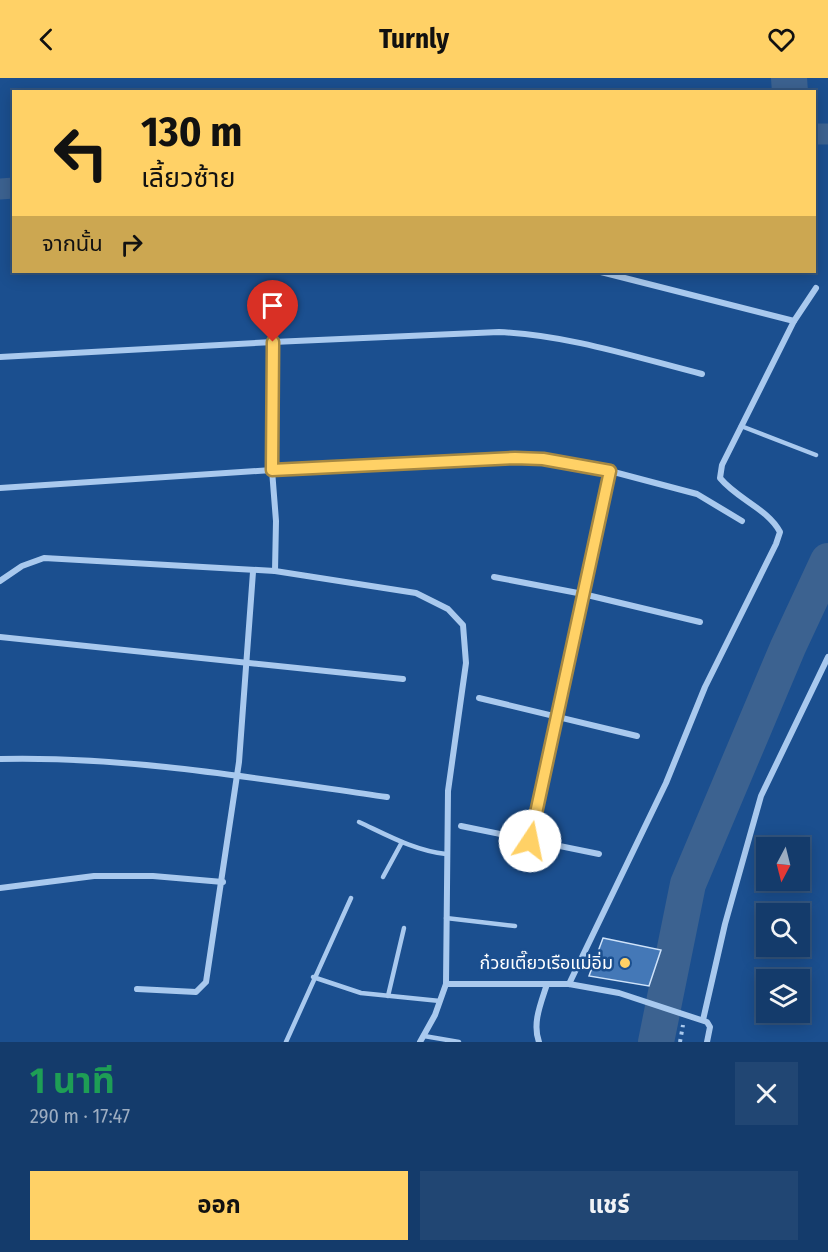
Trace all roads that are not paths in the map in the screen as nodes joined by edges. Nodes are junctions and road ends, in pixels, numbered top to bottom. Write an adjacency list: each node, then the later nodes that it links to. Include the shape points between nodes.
1 (605, 273): 3 (street)
2 (816, 288): 3 (street)
3 (794, 321): 7 (street)
4 (273, 342): 5 (street); 6 (street, via 528,333); 9 (street)
5 (0, 357)
6 (702, 374)
7 (741, 426): 8 (lane); 45 (street, via 722,465 720,478 775,522 780,532 777,544 705,687 666,783)
8 (816, 455)
9 (272, 470): 10 (street, via 515,458); 11 (street); 14 (street)
10 (610, 471): 12 (street, via 696,495); 17 (street)
11 (0, 488)
12 (742, 521)
13 (253, 572): 14 (street); 16 (street, via 44,558 22,566); 21 (street)
14 (275, 572): 33 (street, via 416,593 448,609 463,625 466,663 448,791)
15 (494, 577): 17 (street)
16 (0, 581)
17 (583, 594): 18 (street); 24 (street)
18 (700, 622)
19 (0, 637): 21 (street)
20 (828, 657): 49 (street, via 761,796)
21 (246, 663): 22 (street); 27 (street)
22 (403, 679)
23 (480, 698): 24 (street)
24 (555, 718): 25 (street); 31 (street)
25 (637, 735)
26 (0, 759): 27 (street, via 51,758)
27 (238, 776): 28 (street); 36 (street)
28 (387, 798)
29 (359, 822): 32 (lane)
30 (461, 826): 31 (street)
31 (530, 841): 34 (street)
32 (402, 842): 33 (lane); 35 (lane)
33 (446, 854): 39 (street)
34 (598, 854)
35 (383, 877)
36 (223, 882): 37 (street, via 94,876); 46 (street, via 206,982 196,992)
37 (0, 888)
38 (351, 898): 42 (lane)
39 (446, 918): 40 (lane); 43 (street)
40 (515, 926)
41 (404, 928): 47 (lane)
42 (313, 977): 47 (lane, via 361,993); 51 (lane)
43 (446, 984): 44 (street); 48 (street)
44 (547, 984): 45 (street); 53 (street, via 538,1012)
45 (569, 984): 49 (street, via 620,993)
46 (137, 989)
47 (388, 996): 48 (lane)
48 (440, 1001): 50 (street)
49 (703, 1020): 54 (street, via 710,1026)
50 (422, 1039): 52 (lane)
51 (286, 1042)
52 (459, 1042)
53 (539, 1042)
54 (707, 1042)

